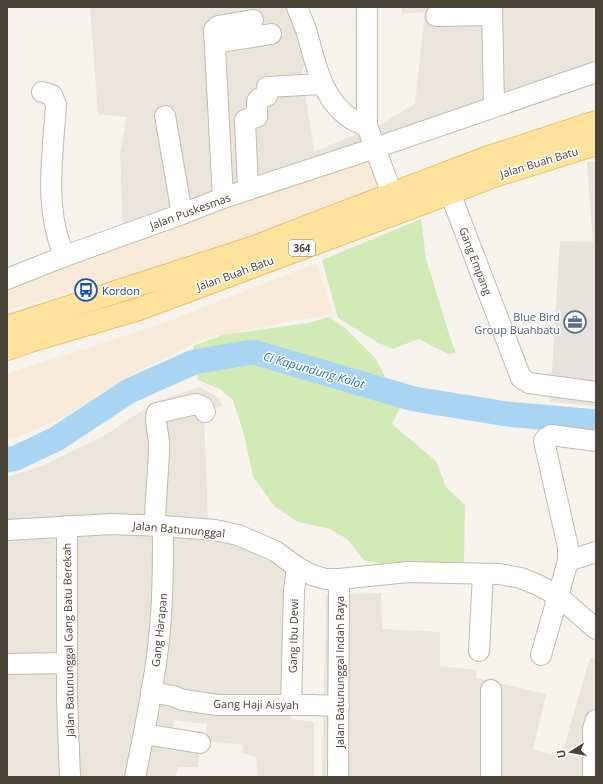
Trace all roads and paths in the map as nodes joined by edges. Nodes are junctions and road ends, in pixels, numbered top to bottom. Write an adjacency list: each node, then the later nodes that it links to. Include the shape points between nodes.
1 (297, 7): 9 (street)
2 (367, 7): 14 (street)
3 (492, 11): 4 (street); 11 (street)
4 (436, 16)
5 (253, 20): 7 (street, via 216,27)
6 (271, 34): 7 (street)
7 (215, 42): 22 (street)
8 (596, 72): 11 (street, Jalan Puskesmas)
9 (322, 84): 14 (street, via 346,115); 19 (street, via 266,87 266,96 257,101 257,117 245,120)
10 (42, 92): 24 (street, via 52,95 56,105 51,205 55,229)
11 (494, 106): 16 (street, Jalan Puskesmas)
12 (165, 116): 23 (street)
13 (596, 122): 17 (main road, Jalan Buah Batu / 364)
14 (367, 126): 16 (street)
15 (596, 144): 17 (main road, Jalan Buah Batu / 364)
16 (375, 148): 19 (street, Jalan Puskesmas); 21 (street)
17 (519, 157): 18 (main road, Jalan Buah Batu / 364)
18 (487, 168): 20 (main road, Jalan Buah Batu / 364); 21 (main road, Jalan Buah Batu / 364)
19 (248, 190): 22 (street, Jalan Puskesmas)
20 (450, 193): 27 (main road, Jalan Buah Batu / 364, via 139,309); 28 (street, Gang Empang, via 519,374 524,381)
21 (392, 194): 26 (main road, Jalan Buah Batu / 364, via 249,249)
22 (223, 198): 23 (street, Jalan Puskesmas)
23 (182, 214): 24 (street, Jalan Puskesmas)
24 (65, 256): 25 (street, Jalan Puskesmas)
25 (7, 279)
26 (7, 327)
27 (7, 349)
28 (596, 392)
29 (206, 412): 32 (street, Gang Harapan, via 203,407 196,404 157,413 159,450 155,503)
30 (596, 441): 35 (street, via 551,435 544,441 568,547)
31 (67, 526): 32 (street, Jalan Batununggal); 33 (street, Jalan Batununggal); 43 (street, Jalan Batununggal Gang Batu Berekah)
32 (159, 526): 36 (street, Jalan Batununggal, via 215,530 238,535 275,551); 46 (street, Gang Harapan, via 163,586)
33 (7, 530)
34 (596, 552): 35 (street)
35 (568, 561): 39 (street)
36 (297, 567): 38 (street, Jalan Batununggal, via 325,579); 47 (street, Gang Ibu Dewi)
37 (483, 574): 38 (street, Jalan Batununggal, via 408,572); 39 (street, via 521,578); 41 (street)
38 (339, 579): 48 (street, Jalan Batununggal Indah Raya)
39 (558, 596): 40 (street); 42 (street)
40 (590, 624)
41 (479, 651)
42 (541, 655)
43 (67, 663): 44 (street); 53 (street, Jalan Batununggal Gang Batu Berekah)
44 (7, 664)
45 (491, 690): 55 (street)
46 (151, 692): 47 (street, Gang Haji Aisyah, via 218,705); 50 (street, Gang Harapan)
47 (291, 705): 48 (street, Gang Haji Aisyah)
48 (339, 706): 52 (street, Jalan Batununggal Indah Raya)
49 (596, 720): 56 (street, via 593,729)
50 (144, 734): 51 (street); 54 (street, Gang Harapan)
51 (200, 743)
52 (341, 773)
53 (70, 777)
54 (136, 777)
55 (491, 777)
56 (593, 777)

